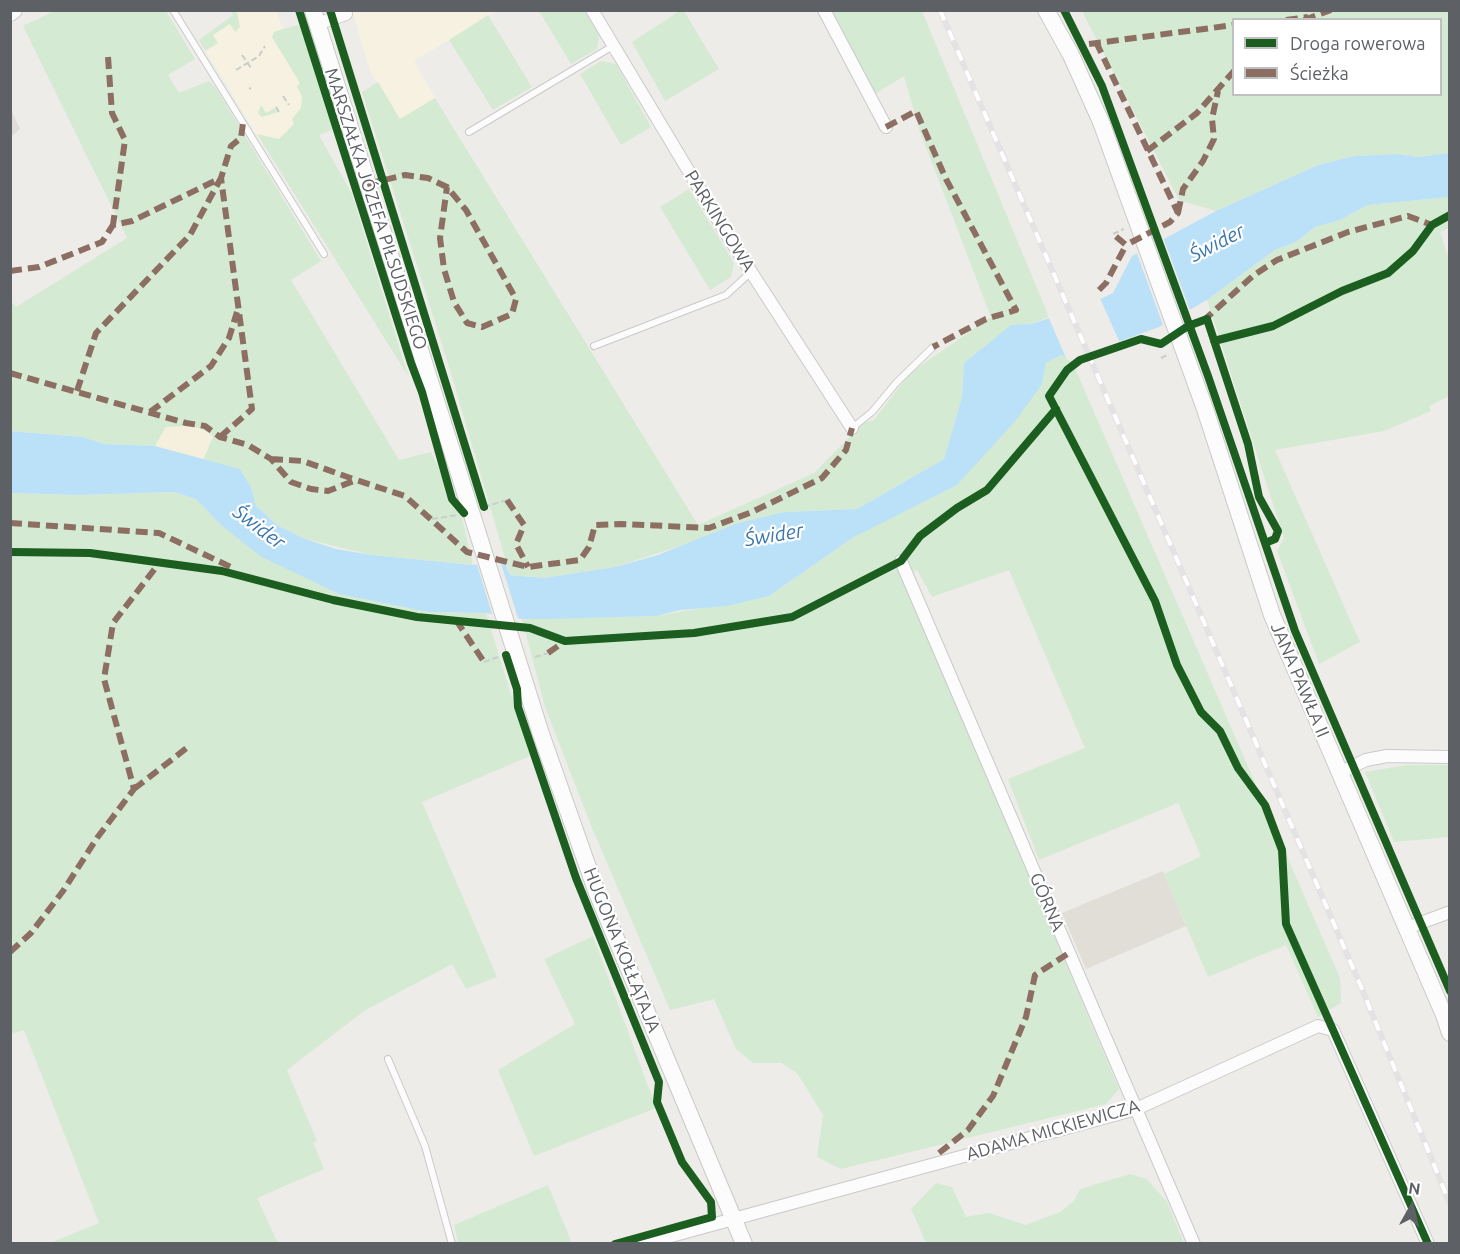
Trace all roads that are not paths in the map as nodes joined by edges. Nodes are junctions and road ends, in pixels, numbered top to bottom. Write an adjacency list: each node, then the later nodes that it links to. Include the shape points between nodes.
1 (173, 10): 10 (lane)
2 (345, 10): 6 (street, via 346,14)
3 (592, 10): 7 (street, PARKINGOWA)
4 (824, 10): 8 (street)
5 (1046, 10): 18 (main road, JANA PAWŁA II, via 1101,122 1134,230 1180,336 1272,615)
6 (315, 17): 16 (main road, MARSZAŁKA JÓZEFA PIŁSUDSKIEGO, via 469,509)
7 (613, 46): 9 (lane); 11 (street, PARKINGOWA)
8 (886, 127)
9 (470, 132)
10 (324, 254)
11 (752, 271): 12 (lane, via 726,295); 14 (street, PARKINGOWA)
12 (594, 346)
13 (933, 347): 14 (lane)
14 (852, 428)
15 (901, 561): 24 (street, GÓRNA)
16 (511, 657): 25 (main road, HUGONA KOŁŁĄTAJA, via 597,893)
17 (1449, 757): 18 (street, via 1387,756 1365,760)
18 (1339, 773): 20 (main road, JANA PAWŁA II)
19 (1449, 912): 20 (street)
20 (1407, 928): 21 (main road, JANA PAWŁA II)
21 (1447, 1019): 22 (main road, JANA PAWŁA II)
22 (1449, 1034)
23 (388, 1059): 26 (lane, via 425,1146)
24 (1136, 1109): 25 (street, ADAMA MICKIEWICZA); 29 (street, GÓRNA); 30 (street, ADAMA MICKIEWICZA, via 1318,1026 1333,1030)
25 (735, 1218): 27 (street, ADAMA MICKIEWICZA); 28 (main road, HUGONA KOŁŁĄTAJA)
26 (452, 1244)
27 (642, 1244)
28 (744, 1244)
29 (1194, 1244)
30 (1428, 1244)

